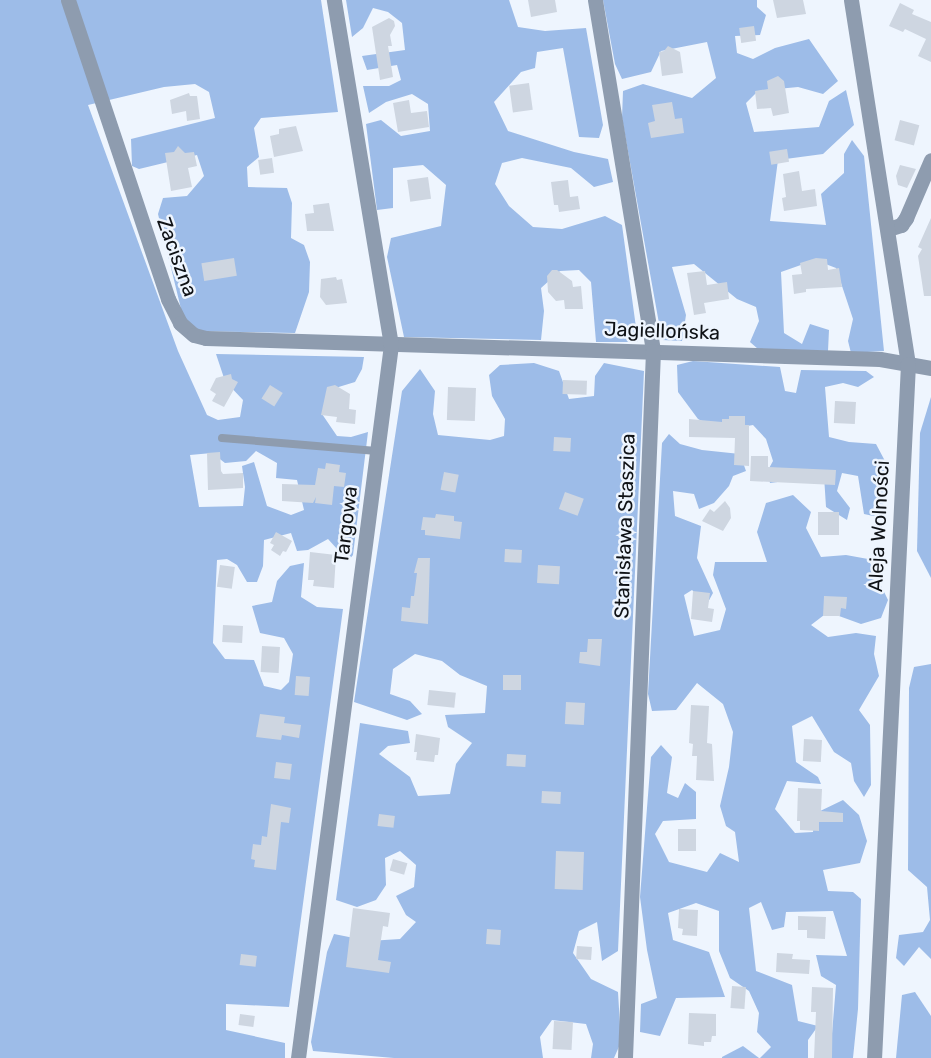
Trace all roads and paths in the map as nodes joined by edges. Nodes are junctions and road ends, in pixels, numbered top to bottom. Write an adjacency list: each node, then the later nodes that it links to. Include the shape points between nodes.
1 (68, 0): 7 (street, Zaciszna, via 168,299 180,323 206,339)
2 (334, 0): 7 (street, Targowa)
3 (595, 0): 8 (street, Stanisława Staszica)
4 (851, 0): 6 (street, Aleja Wolności)
5 (931, 160): 6 (street, via 906,219)
6 (888, 229): 9 (street, Aleja Wolności)
7 (391, 345): 8 (street, Jagiellońska); 12 (street, Targowa)
8 (653, 351): 9 (street, Jagiellońska, via 880,359); 14 (street, Stanisława Staszica)
9 (908, 364): 10 (street, Jagiellońska); 15 (street, Aleja Wolności)
10 (931, 368)
11 (222, 438): 12 (lane)
12 (376, 451): 13 (street, Targowa)
13 (298, 1058)
14 (625, 1058)
15 (874, 1058)

